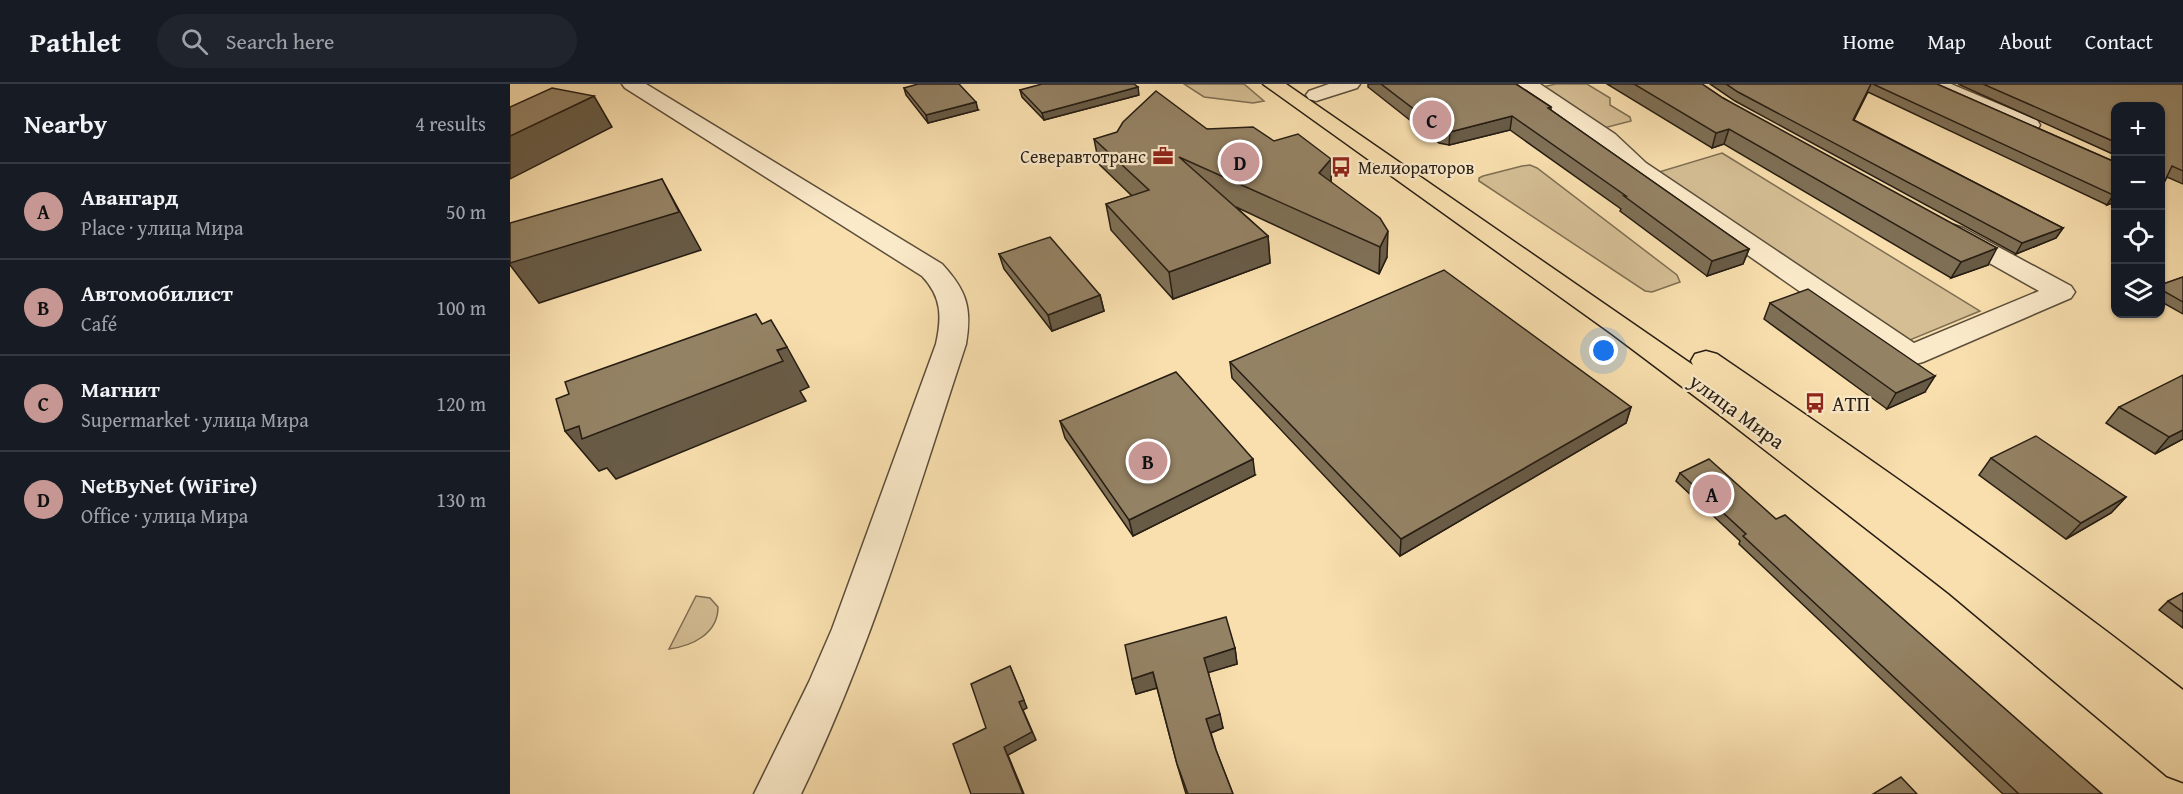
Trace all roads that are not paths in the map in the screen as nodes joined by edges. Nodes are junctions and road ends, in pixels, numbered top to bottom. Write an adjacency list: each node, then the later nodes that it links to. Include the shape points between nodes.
1 (632, 84): 11 (street, via 932,270 951,291 955,306 951,344 855,618)
2 (1273, 84): 6 (main road, улица Мира)
3 (1350, 84): 6 (street)
4 (1526, 84): 8 (street, via 1607,139 1638,168 1912,355 2061,292)
5 (1934, 84): 7 (street)
6 (1304, 93): 9 (main road, улица Мира, via 1804,429 2017,585); 10 (main road, улица Мира, via 1780,442 1990,603)
7 (2050, 135)
8 (1935, 222)
9 (2183, 716)
10 (2183, 761)
11 (777, 794)

